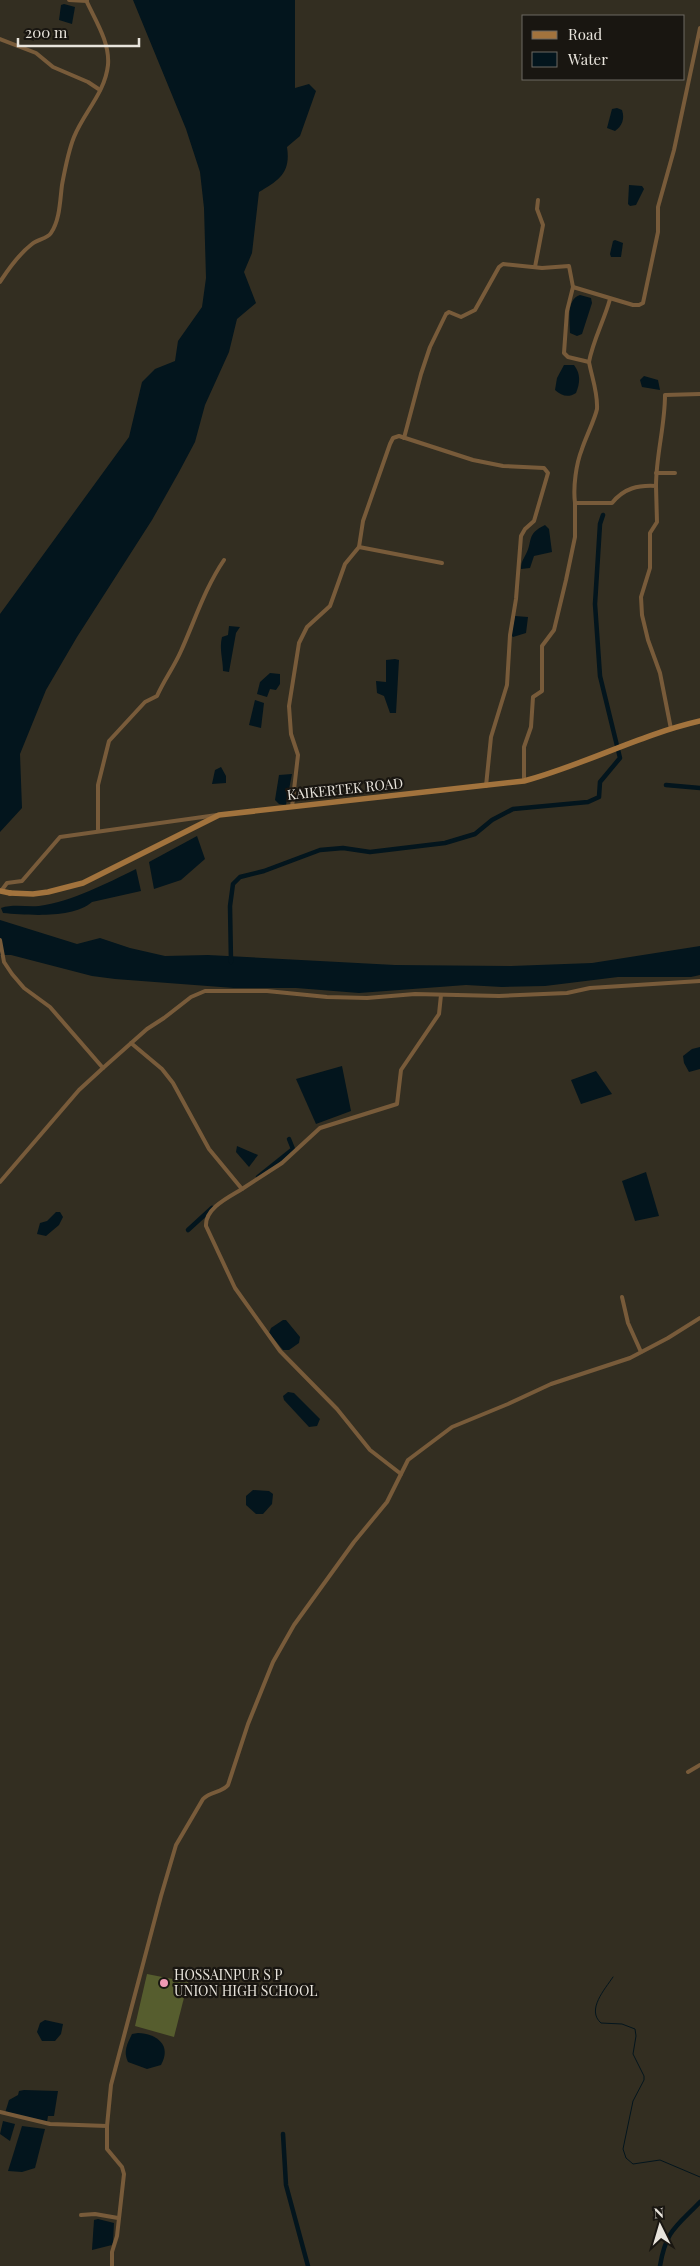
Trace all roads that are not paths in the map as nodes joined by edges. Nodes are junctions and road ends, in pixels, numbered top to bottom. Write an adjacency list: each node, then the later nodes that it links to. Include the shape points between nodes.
1 (69, 0): 2 (street)
2 (86, 0): 5 (street, via 104,39 106,51 108,64)
3 (700, 28): 10 (street, via 674,150 658,207 658,232 643,303 633,305)
4 (0, 39): 5 (street, via 36,53 54,67)
5 (100, 90): 8 (street, via 74,137 52,233 25,249)
6 (538, 200): 7 (street, via 537,209 543,225)
7 (535, 268): 9 (street, via 569,266); 13 (street, via 504,264 499,267 475,310 468,315 449,312 443,316 421,374)
8 (0, 282)
9 (573, 287): 10 (street); 11 (street, via 567,312 564,352 568,357)
10 (610, 299): 11 (street)
11 (589, 362): 17 (street, via 597,398 596,412 582,448)
12 (700, 394): 14 (street, via 665,395)
13 (404, 438): 18 (street, via 395,436 390,444 364,521); 24 (street, via 473,460 503,466 544,468 548,473 534,521 522,536 507,685 492,737)
14 (656, 473): 15 (street); 16 (street)
15 (675, 473)
16 (656, 486): 17 (street, via 634,486 612,502); 22 (street, via 657,522 650,534 650,568 641,597 642,615 660,673)
17 (575, 503): 23 (street, via 574,537 566,580 554,630 542,646 542,692 533,698 531,727 524,747)
18 (359, 547): 20 (street); 25 (street, via 345,564 330,606 307,627 299,643 289,706 291,734 298,755)
19 (224, 560): 27 (street, via 199,605 181,653 157,696 145,702 109,741 98,785)
20 (442, 563)
21 (700, 721): 22 (main road, KAIKERTEK ROAD)
22 (671, 728): 23 (main road, KAIKERTEK ROAD, via 557,772)
23 (524, 781): 24 (main road, KAIKERTEK ROAD)
24 (486, 787): 25 (main road, KAIKERTEK ROAD)
25 (292, 807): 26 (main road, KAIKERTEK ROAD)
26 (219, 814): 27 (street); 28 (main road, KAIKERTEK ROAD, bridge, via 83,883 41,893)
27 (98, 831): 28 (street, via 60,837 22,881 8,883)
28 (0, 892)
29 (0, 940): 33 (street, via 4,962 24,988 50,1006)
30 (700, 981): 31 (street, via 590,988 567,993)
31 (441, 995): 32 (street, via 367,998 267,991 205,991 191,997); 35 (street, via 439,1014 401,1070 397,1104 320,1128 282,1163)
32 (131, 1043): 33 (street); 35 (street, via 162,1069 209,1149)
33 (103, 1068): 34 (street, via 79,1090)
34 (0, 1182)
35 (242, 1188): 39 (street, via 211,1211 205,1222 235,1288 291,1364 337,1409 370,1450)
36 (622, 1298): 38 (street, via 628,1323)
37 (700, 1318): 38 (street)
38 (641, 1352): 39 (street, via 551,1384 452,1427 408,1460)
39 (401, 1474): 43 (street, via 387,1502 294,1625 273,1662 228,1785 206,1795 176,1845 120,2048 111,2085)
40 (700, 1765): 41 (street)
41 (688, 1772)
42 (0, 2112): 43 (street, via 50,2124)
43 (107, 2126): 45 (street, via 107,2149 124,2174)
44 (81, 2215): 45 (street)
45 (118, 2218): 46 (street)
46 (112, 2266)

